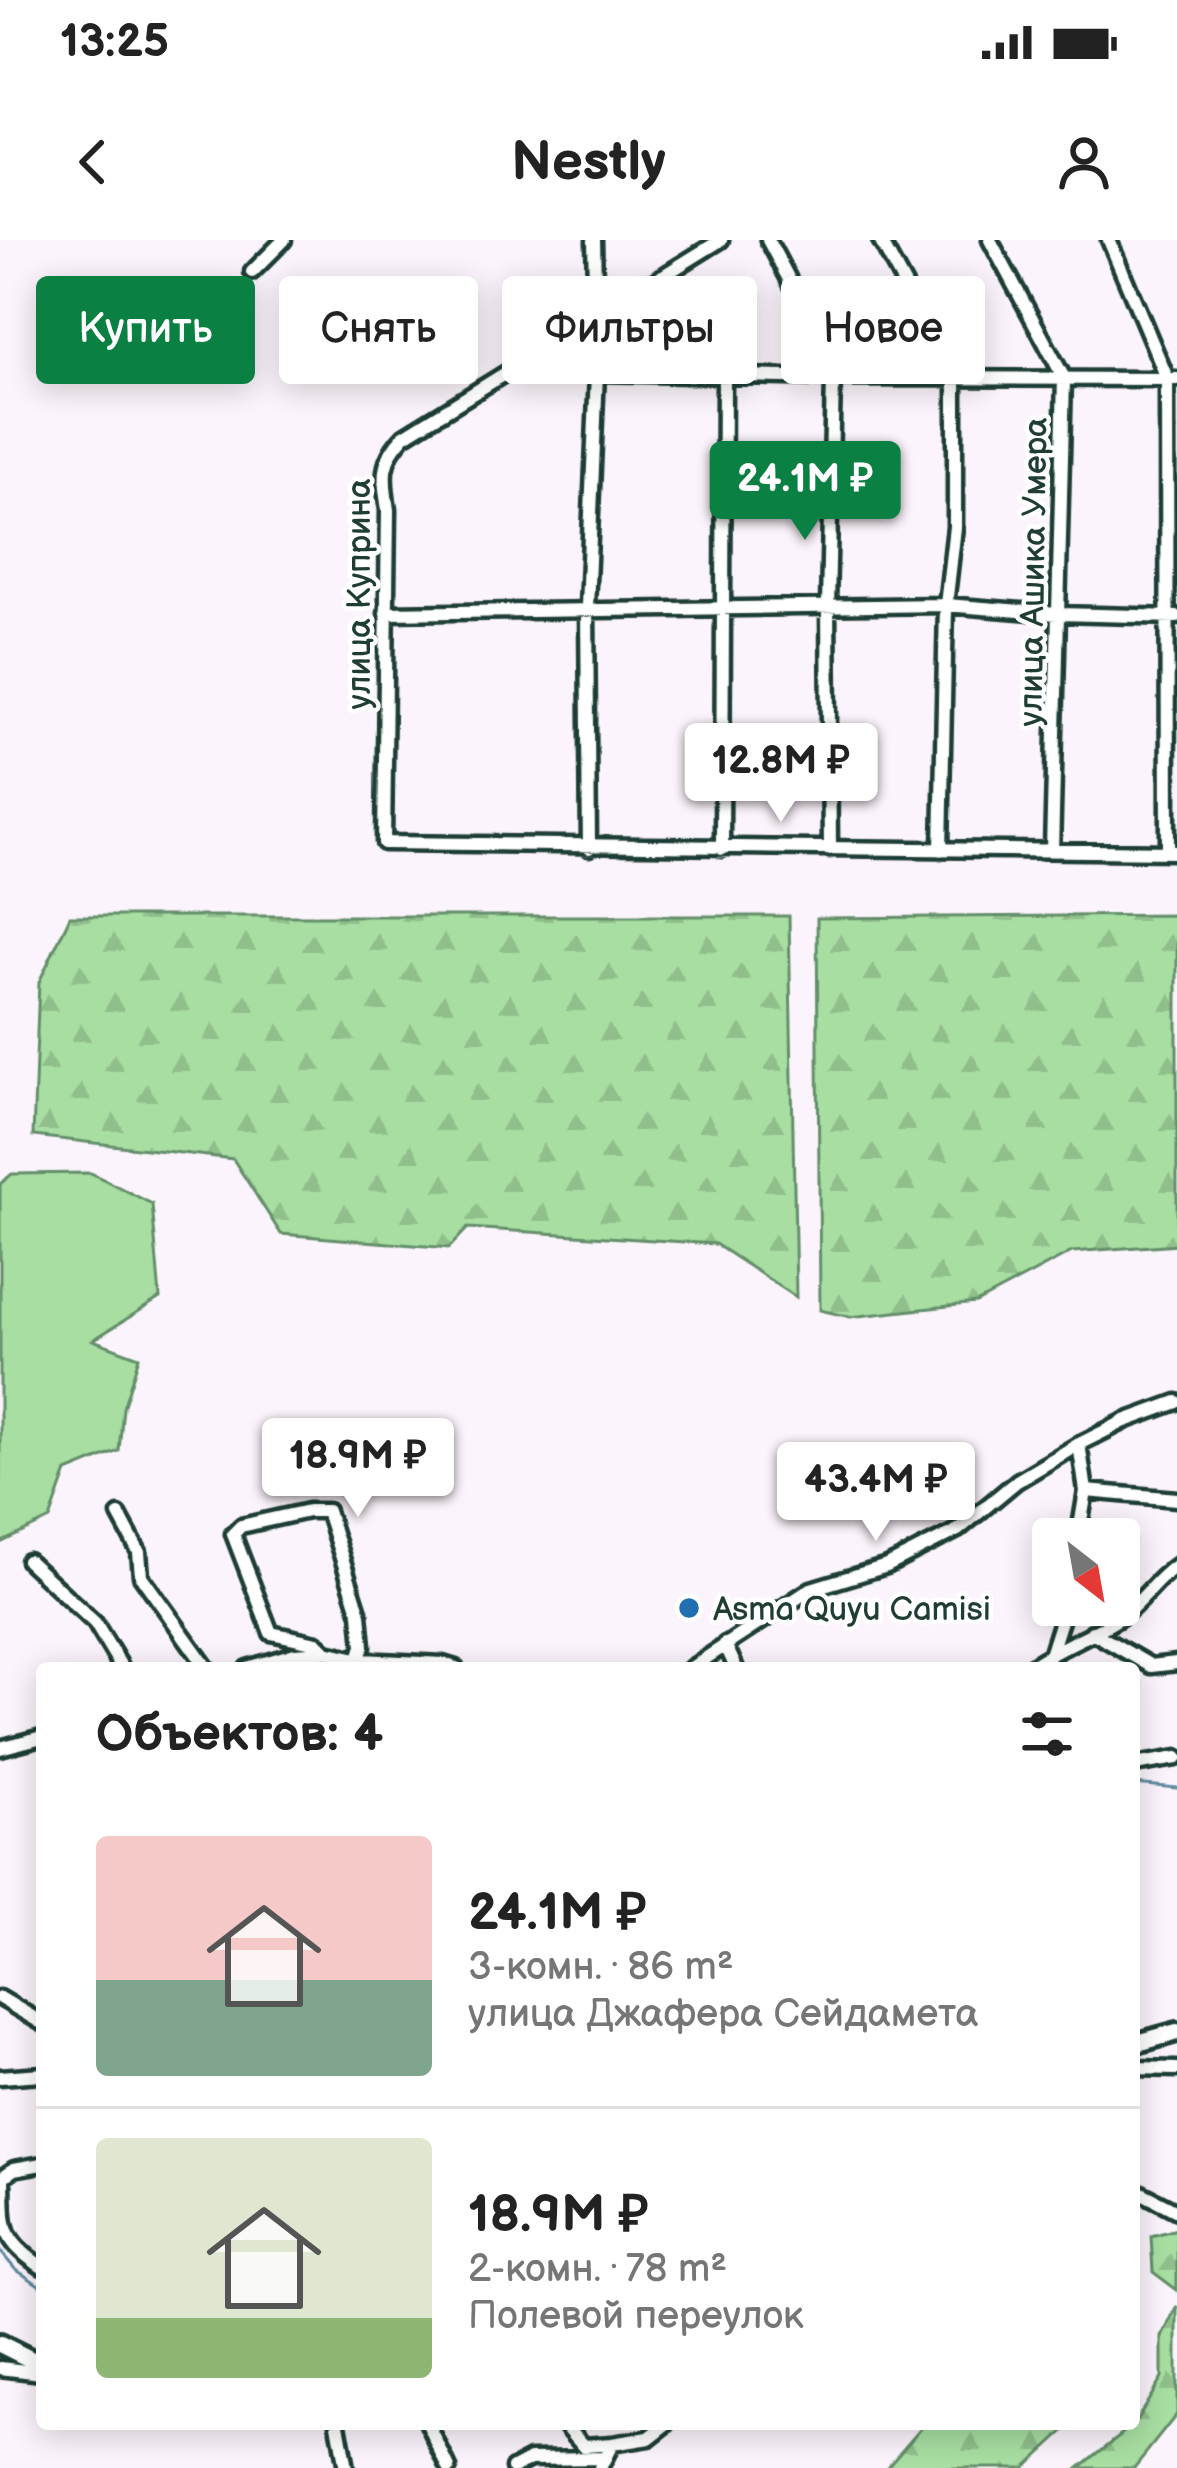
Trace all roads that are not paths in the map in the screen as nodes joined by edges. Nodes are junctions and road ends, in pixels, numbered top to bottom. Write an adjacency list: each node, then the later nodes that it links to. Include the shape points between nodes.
1 (284, 240): 8 (street)
2 (593, 240): 9 (street)
3 (721, 240): 10 (street, улица Куприна)
4 (768, 240): 11 (street)
5 (880, 240): 12 (street)
6 (990, 240): 15 (street, улица Ашика Умера)
7 (1109, 240): 16 (street)
8 (252, 272)
9 (595, 276)
10 (662, 276)
11 (787, 276)
12 (900, 276)
13 (502, 375): 25 (street, улица Куприна, via 389,451 382,467)
14 (985, 377): 15 (street)
15 (1064, 378): 16 (street); 26 (street, улица Ашика Умера)
16 (1172, 379): 27 (street)
17 (597, 384): 23 (street)
18 (724, 384): 24 (street)
19 (833, 384): 22 (street)
20 (955, 384): 21 (street)
21 (946, 605): 22 (street); 26 (street); 31 (street)
22 (828, 607): 24 (street); 30 (street)
23 (587, 608): 24 (street); 25 (street); 28 (street)
24 (721, 609): 29 (street)
25 (386, 613): 28 (street, улица Куприна, via 384,843)
26 (1057, 614): 27 (street); 32 (street, улица Ашика Умера)
27 (1171, 617): 33 (street)
28 (590, 848): 29 (street)
29 (722, 849): 30 (street)
30 (830, 849): 31 (street)
31 (941, 850): 32 (street)
32 (1052, 851): 33 (street)
33 (1173, 852)
34 (1177, 1402): 35 (street)
35 (1079, 1444): 36 (street); 44 (street, via 958,1530 887,1566 811,1589)
36 (1086, 1491): 37 (street); 39 (street)
37 (1177, 1499)
38 (119, 1515): 48 (street, via 139,1552 141,1576)
39 (1082, 1518)
40 (28, 1561): 47 (street, via 95,1624)
41 (1177, 1565): 43 (street, via 1124,1615)
42 (1059, 1626): 46 (street)
43 (1092, 1632): 46 (street); 55 (street, via 1151,1666)
44 (725, 1644): 52 (street); 53 (street)
45 (326, 1652): 49 (street); 50 (street); 51 (street, via 271,1633 233,1534 241,1526 327,1511 360,1614)
46 (1051, 1652): 54 (street)
47 (118, 1662)
48 (203, 1662)
49 (268, 1662)
50 (353, 1662)
51 (358, 1662)
52 (700, 1662)
53 (733, 1662)
54 (1037, 1662)
55 (1177, 1664)
56 (36, 1739): 57 (street)
57 (0, 1748)
58 (1177, 1758): 59 (street)
59 (1140, 1764)
60 (0, 1999): 61 (street)
61 (36, 2020)
62 (1177, 2032): 63 (main road)
63 (1140, 2042)
64 (1140, 2068): 65 (street)
65 (1177, 2069)
66 (36, 2074): 67 (street)
67 (0, 2077)
68 (36, 2165): 69 (street)
69 (2, 2178): 72 (street, via 4,2226 16,2250)
70 (1140, 2192): 71 (street)
71 (1177, 2211)
72 (36, 2263)
73 (0, 2344): 74 (main road)
74 (36, 2365)
75 (0, 2368): 76 (street)
76 (36, 2369)
77 (339, 2430): 83 (street)
78 (431, 2430): 84 (street)
79 (570, 2430): 81 (street, via 584,2446)
80 (659, 2430): 81 (street)
81 (612, 2444): 82 (street)
82 (601, 2463): 85 (street, via 530,2459)
83 (346, 2468)
84 (449, 2468)
85 (513, 2468)

